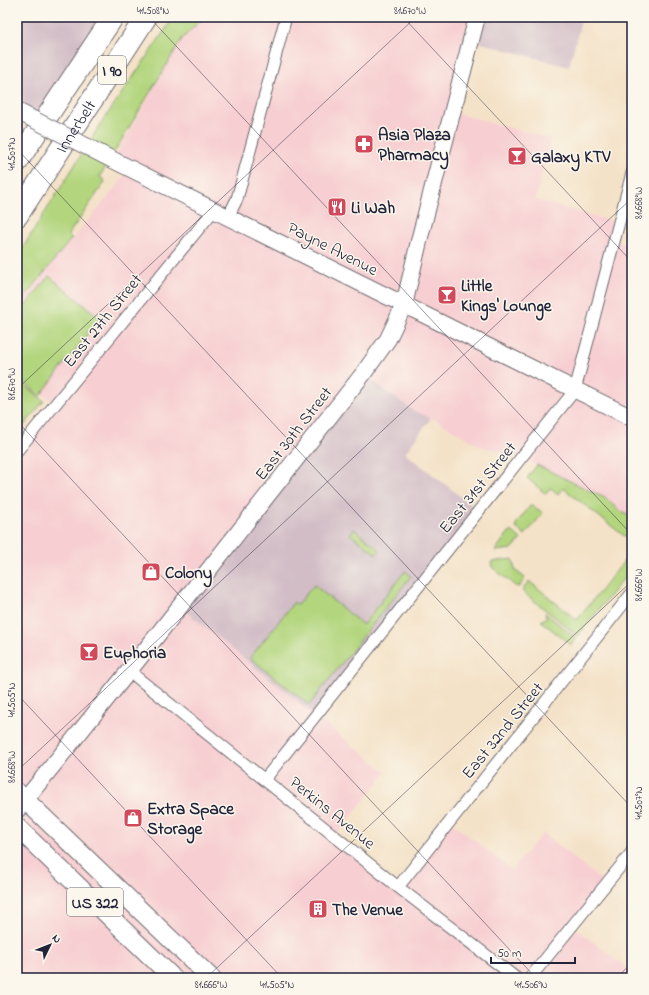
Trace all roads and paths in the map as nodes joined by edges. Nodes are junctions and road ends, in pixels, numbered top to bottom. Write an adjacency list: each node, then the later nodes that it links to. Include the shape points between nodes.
1 (99, 17): 7 (highway)
2 (113, 17): 7 (highway, Innerbelt / I 90)
3 (146, 17): 9 (highway, Innerbelt / I 90)
4 (161, 17): 9 (highway)
5 (286, 17): 13 (street, East 27th Street, via 237,199)
6 (477, 17): 15 (main road, East 30th Street)
7 (54, 104): 10 (highway, Innerbelt / I 90)
8 (17, 111): 13 (main road, Payne Avenue, bridge)
9 (78, 123): 12 (highway, Innerbelt / I 90)
10 (17, 162)
11 (632, 173): 16 (street, East 31st Street)
12 (22, 209): 14 (highway, Innerbelt)
13 (221, 213): 15 (main road, Payne Avenue); 18 (street, East 27th Street)
14 (17, 224)
15 (404, 304): 16 (main road, Payne Avenue); 20 (main road, East 30th Street, via 388,339 363,374)
16 (575, 390): 17 (main road, Payne Avenue); 21 (street, East 31st Street)
17 (632, 418)
18 (17, 451)
19 (632, 593): 25 (street, East 32nd Street)
20 (129, 672): 21 (street, Perkins Avenue); 22 (main road, East 30th Street)
21 (265, 780): 25 (street, Perkins Avenue)
22 (20, 801): 27 (main road, US 322)
23 (17, 827): 26 (main road, US 322)
24 (632, 852): 29 (street)
25 (398, 887): 28 (street, Perkins Avenue)
26 (173, 978)
27 (211, 978)
28 (516, 978)
29 (530, 978)

